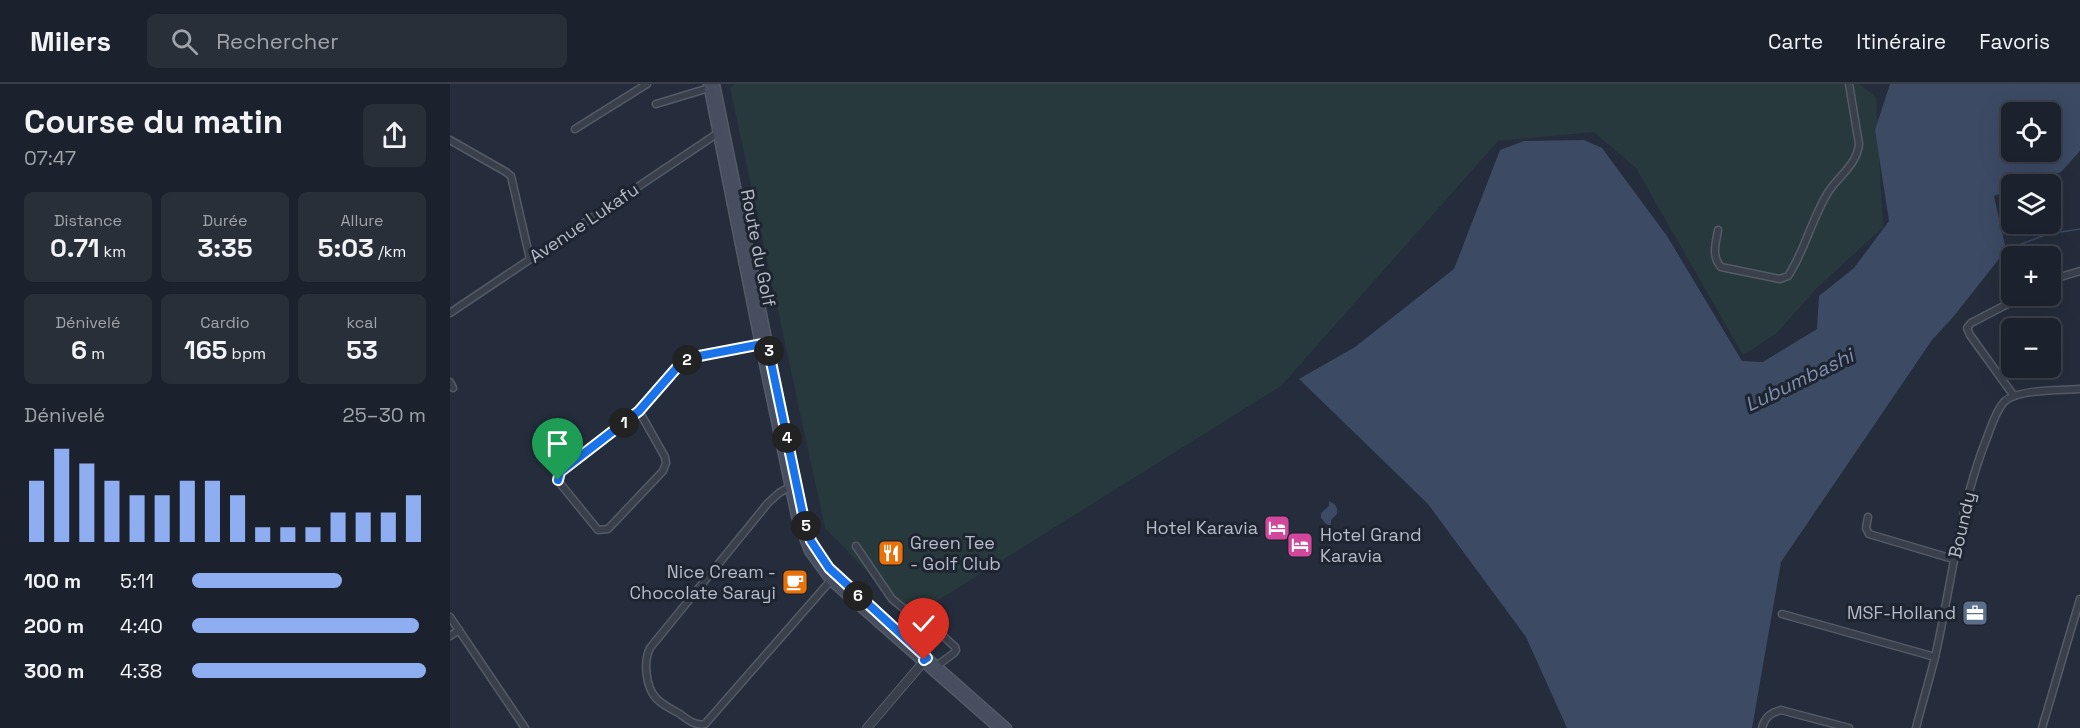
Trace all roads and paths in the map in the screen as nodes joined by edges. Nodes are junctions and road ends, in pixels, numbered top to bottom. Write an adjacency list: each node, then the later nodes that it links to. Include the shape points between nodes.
1 (647, 84): 5 (street)
2 (1849, 84): 8 (street, via 1858,152 1821,205 1788,276 1780,279 1721,267 1715,254)
3 (711, 85): 4 (street); 6 (main road, Route du Golf)
4 (656, 104)
5 (575, 129)
6 (721, 131): 9 (street, Avenue Lukafu); 14 (main road, Route du Golf)
7 (450, 140): 9 (street, via 511,176)
8 (1718, 230)
9 (530, 260): 13 (street, Avenue Lukafu)
10 (2080, 270): 11 (street)
11 (2061, 276)
12 (2004, 306): 16 (street, via 1967,328)
13 (450, 313)
14 (763, 344): 17 (street, via 680,364); 18 (main road, Route du Golf)
15 (2080, 389): 16 (street)
16 (2014, 396): 21 (street, Boundy, via 1998,411 1982,449)
17 (639, 411): 17 (street, via 557,478 596,529 608,529 666,465)
18 (793, 485): 22 (main road, Route du Golf, via 802,537 813,557); 22 (street, via 768,503 650,648 646,659 652,692 693,723 705,724)
19 (1868, 517): 21 (street, via 1869,534)
20 (856, 546): 30 (street, via 892,599 919,614 955,647 954,653)
21 (1953, 559): 28 (street, Boundy)
22 (833, 577): 29 (main road, Route du Golf)
23 (2080, 599): 39 (street)
24 (1782, 614): 28 (street)
25 (450, 617): 26 (street)
26 (459, 630): 27 (street); 32 (street)
27 (450, 636)
28 (1935, 657): 38 (street, Boundy)
29 (925, 660): 30 (main road, Route du Golf); 33 (street)
30 (934, 668): 34 (main road, Route du Golf); 35 (main road)
31 (1824, 725): 36 (street, via 1781,710 1766,717); 37 (street)
32 (525, 728)
33 (867, 728)
34 (998, 728)
35 (1007, 728)
36 (1762, 728)
37 (1849, 728)
38 (1916, 728)
39 (2042, 728)

